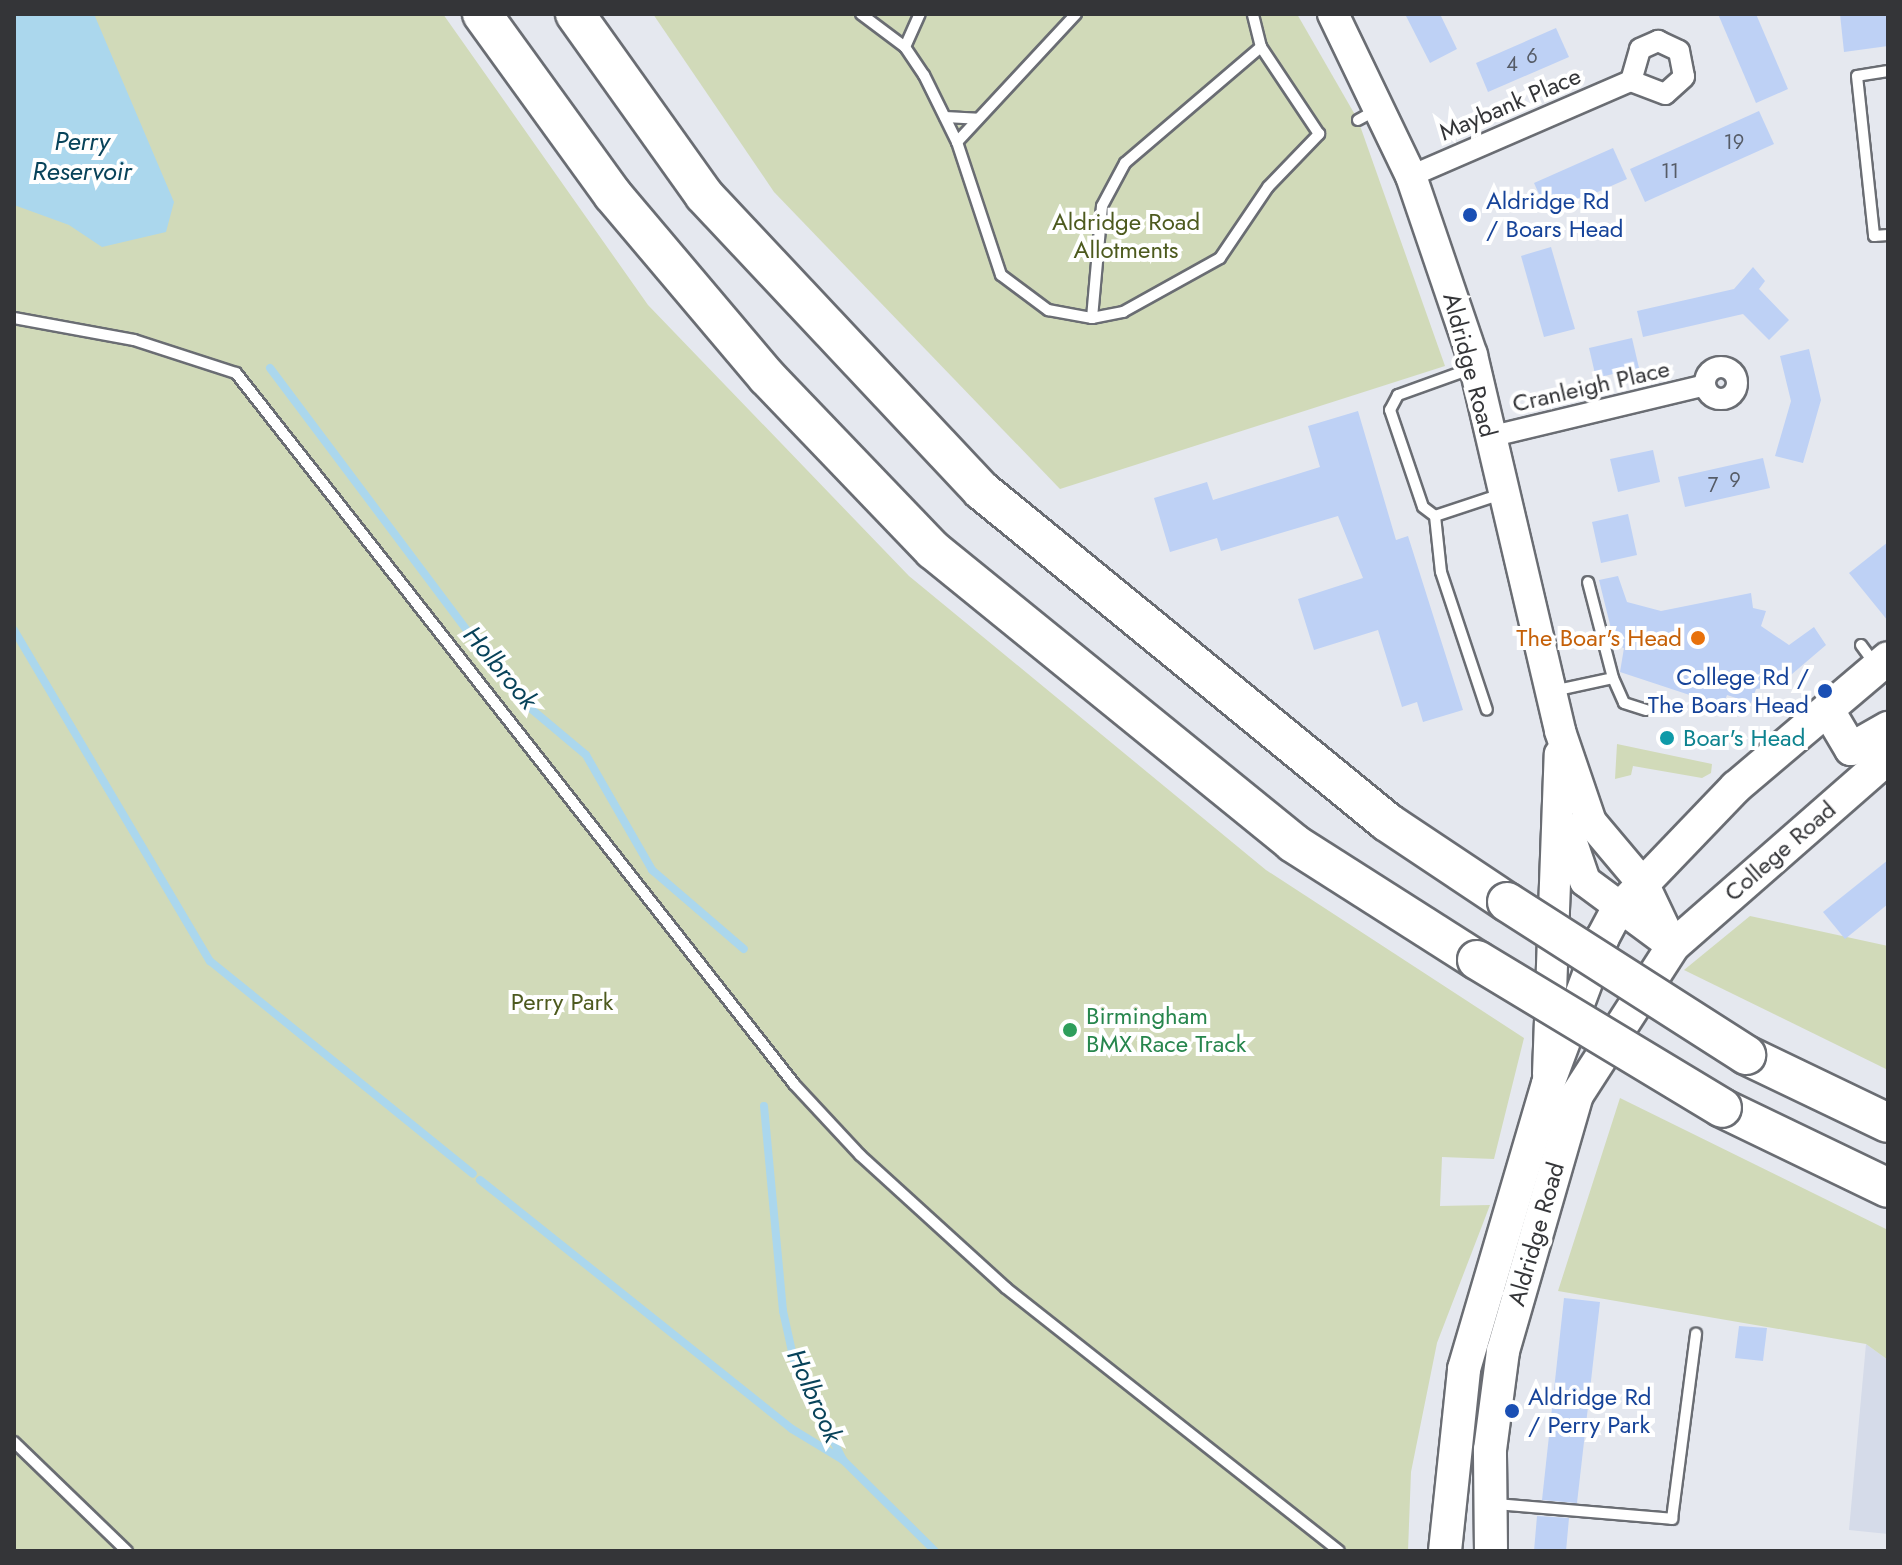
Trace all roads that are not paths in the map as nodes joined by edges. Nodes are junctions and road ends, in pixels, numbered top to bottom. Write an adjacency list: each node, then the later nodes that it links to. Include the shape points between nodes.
1 (482, 14): 40 (highway, bridge, via 623,207 767,377 933,550 1293,843 1722,1108)
2 (575, 14): 39 (highway, bridge, via 704,195 981,490 1387,822 1746,1055)
3 (861, 14): 8 (lane)
4 (920, 14): 8 (lane)
5 (1076, 14): 13 (lane)
6 (1253, 14): 9 (lane)
7 (1333, 14): 15 (street, Aldridge Road, via 1370,114)
8 (905, 47): 12 (lane)
9 (1261, 47): 18 (lane, via 1125,163 1102,206); 18 (lane, via 1319,134 1268,187 1220,258 1150,300)
10 (1888, 71): 16 (lane, via 1857,76 1874,236)
11 (1631, 81): 15 (street, Maybank Place)
12 (945, 117): 13 (lane); 14 (lane)
13 (978, 119): 14 (lane)
14 (957, 142): 18 (lane, via 1001,275 1048,310)
15 (1411, 176): 19 (street, Aldridge Road)
16 (1888, 235)
17 (14, 318): 45 (lane, via 134,340 236,373 784,1071 860,1155 1006,1288)
18 (1092, 318)
19 (1475, 367): 21 (street, Aldridge Road); 23 (lane, via 1398,395 1390,410 1423,507)
20 (1705, 385): 21 (street, Cranleigh Place)
21 (1489, 437): 22 (street, Aldridge Road)
22 (1504, 493): 23 (lane); 27 (street, Aldridge Road)
23 (1435, 516): 28 (lane, via 1441,572)
24 (1588, 582): 26 (lane)
25 (1875, 657): 30 (main road)
26 (1613, 678): 27 (lane); 29 (lane, via 1624,703)
27 (1551, 691): 32 (street, Aldridge Road)
28 (1487, 710)
29 (1646, 710)
30 (1829, 712): 31 (main road, via 1853,749); 35 (main road, via 1736,787)
31 (1888, 728)
32 (1560, 731): 34 (street, Aldridge Road); 35 (street, Aldridge Road, via 1591,822)
33 (1888, 758): 37 (main road, College Road)
34 (1559, 795): 36 (street, Aldridge Road, via 1585,881); 38 (street, Aldridge Road)
35 (1644, 885): 36 (main road, Aldridge Road); 37 (street, Aldridge Road)
36 (1617, 911): 37 (street, Aldridge Road); 38 (main road, Aldridge Road)
37 (1673, 946): 43 (main road, Aldridge Road, via 1577,1095 1503,1351)
38 (1548, 1084): 46 (main road, Aldridge Road, via 1464,1369)
39 (1888, 1123)
40 (1888, 1188)
41 (1696, 1334): 43 (lane, via 1672,1519)
42 (14, 1442): 44 (lane)
43 (1489, 1504): 47 (main road, Aldridge Road)
44 (121, 1549)
45 (1339, 1551)
46 (1445, 1551)
47 (1491, 1551)

